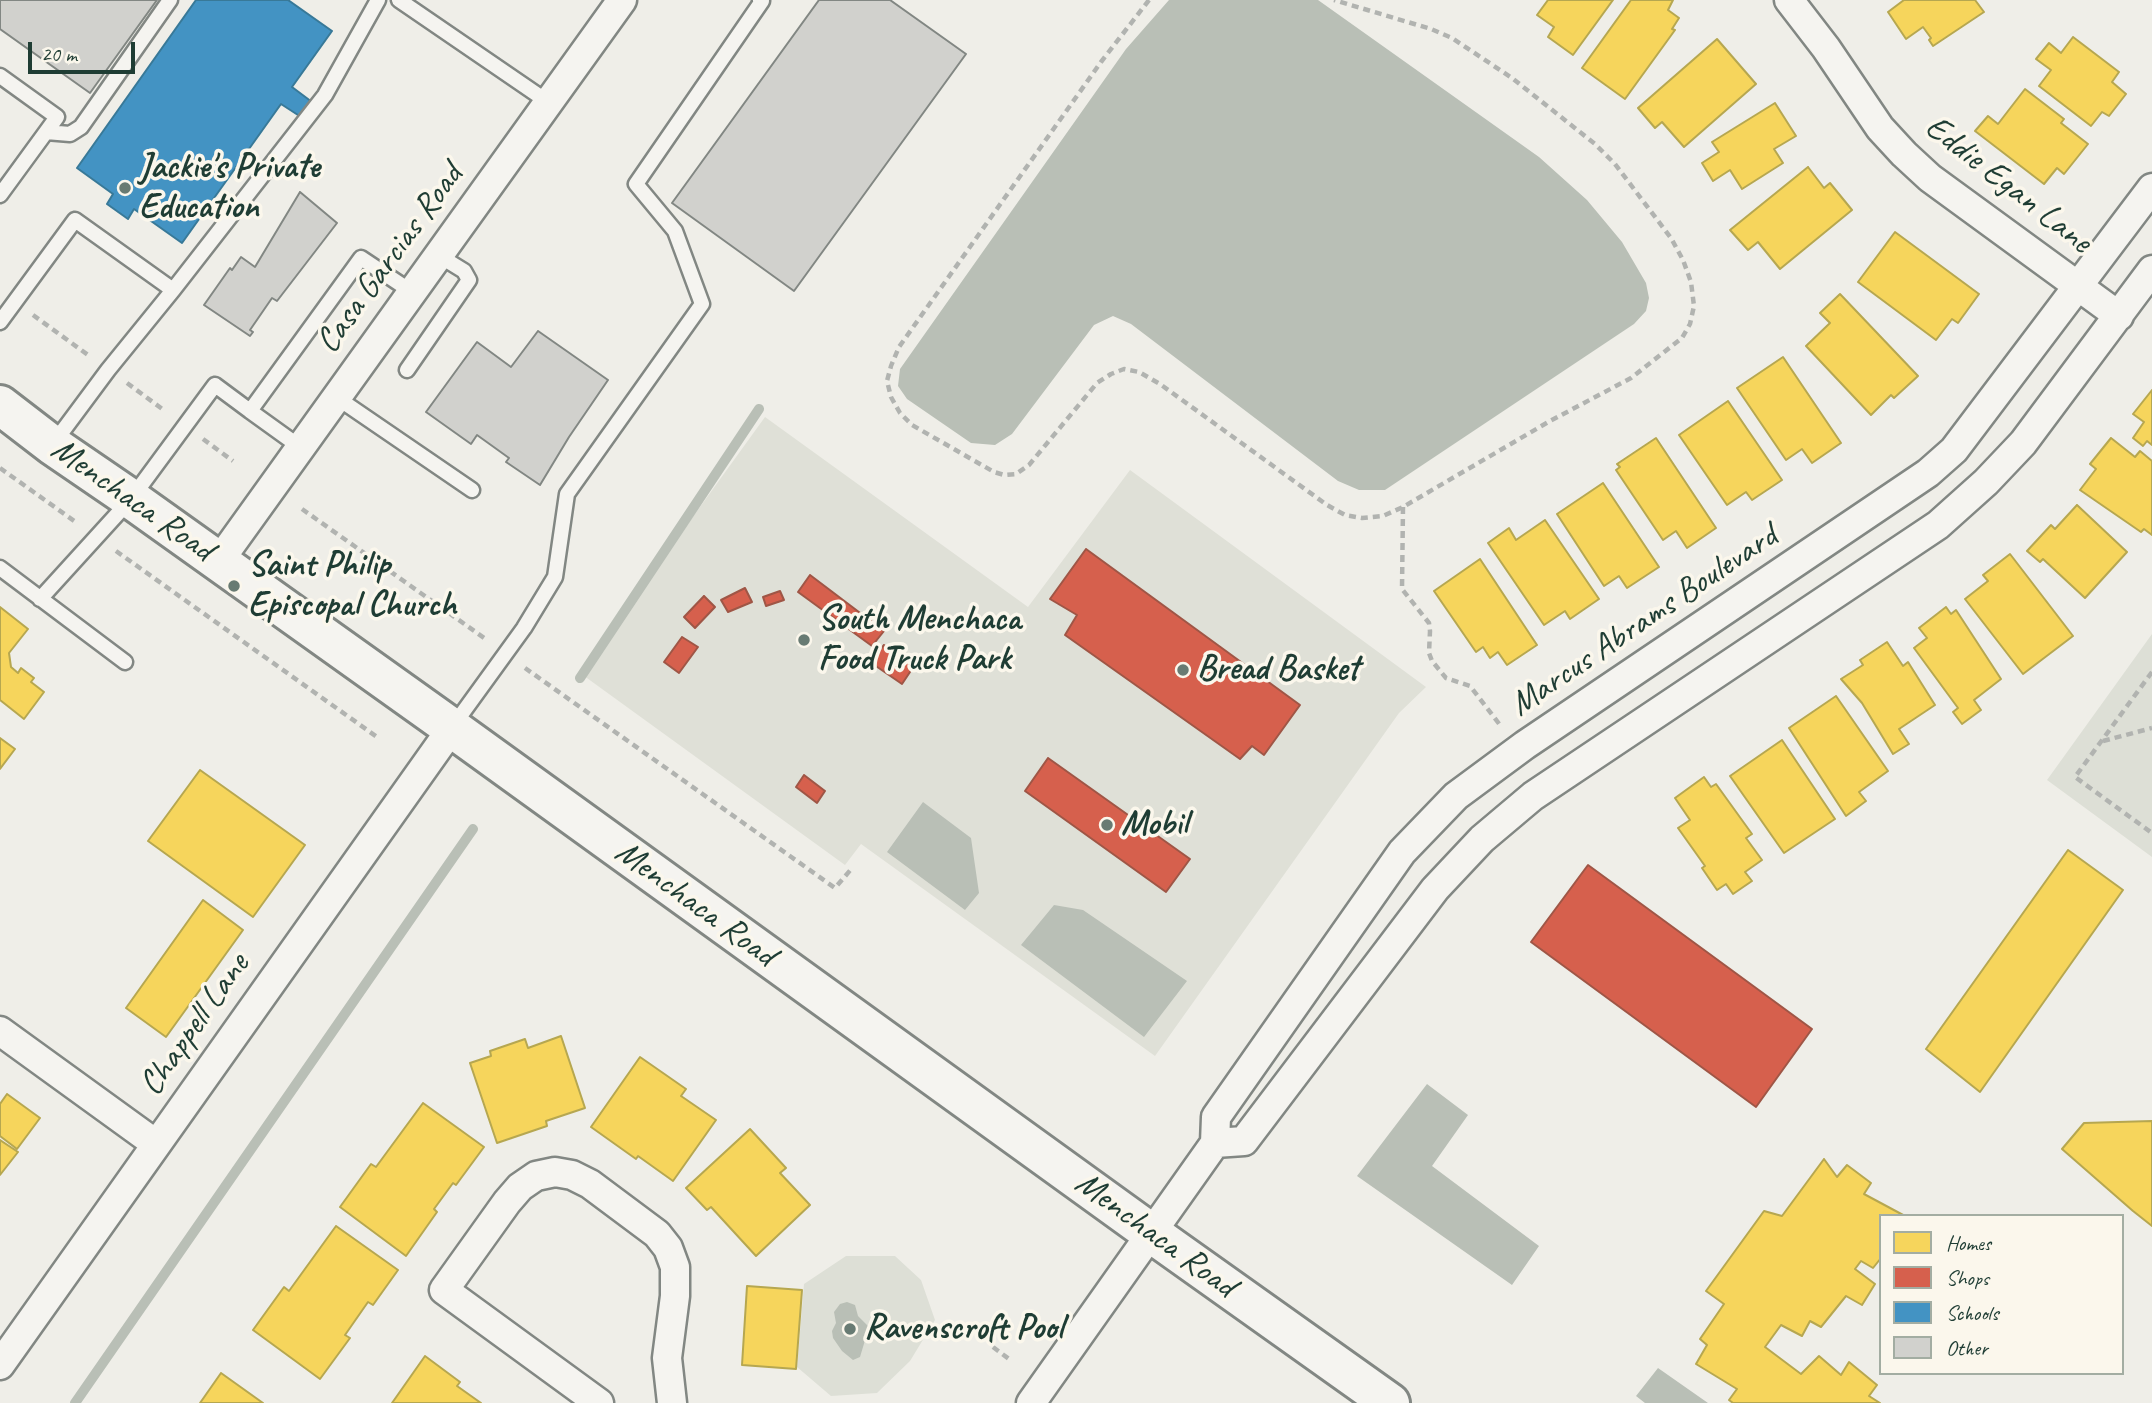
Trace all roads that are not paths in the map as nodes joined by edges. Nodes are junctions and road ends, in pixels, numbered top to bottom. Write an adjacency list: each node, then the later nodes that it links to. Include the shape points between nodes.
1 (170, 0): 9 (lane, via 81,127 70,134)
2 (378, 0): 15 (lane, via 325,95)
3 (399, 0): 8 (lane)
4 (622, 0): 8 (street, Casa Garcias Road)
5 (761, 0): 31 (lane, via 636,184 675,231 702,304 567,494 555,578)
6 (1789, 0): 14 (street, Eddie Egan Lane, via 1880,128 1904,154 1930,178)
7 (0, 76): 9 (lane, via 57,117)
8 (548, 102): 12 (street, Casa Garcias Road)
9 (46, 132): 11 (lane)
10 (2152, 188): 14 (street, Marcus Abrams Boulevard)
11 (0, 195)
12 (438, 255): 16 (street, Casa Garcias Road); 19 (lane, via 464,271 469,280)
13 (2152, 270): 17 (street)
14 (2080, 286): 17 (street, Eddie Egan Lane); 33 (street, Marcus Abrams Boulevard, via 1954,450 1928,473 1456,796 1402,852 1216,1117)
15 (173, 290): 18 (lane, via 75,220); 23 (lane)
16 (412, 292): 20 (street, Casa Garcias Road); 22 (lane, via 361,258)
17 (2119, 316): 33 (street, via 2024,443 1938,525 1534,796 1482,839 1435,889 1244,1141)
18 (0, 322)
19 (407, 370)
20 (336, 397): 24 (street, Casa Garcias Road); 25 (lane)
21 (0, 405): 23 (main road, Menchaca Road)
22 (250, 411): 24 (lane); 26 (lane, via 215,385)
23 (52, 446): 26 (main road, Menchaca Road)
24 (300, 447): 27 (street, Casa Garcias Road)
25 (472, 490)
26 (131, 499): 27 (main road, Menchaca Road); 29 (lane)
27 (219, 561): 31 (main road, Menchaca Road)
28 (0, 568): 29 (lane)
29 (40, 599): 30 (lane)
30 (125, 662)
31 (452, 728): 34 (street, Chappell Lane); 35 (main road, Menchaca Road)
32 (0, 1031): 34 (street)
33 (1215, 1143): 35 (street, Marcus Abrams Boulevard)
34 (156, 1144): 36 (street, Chappell Lane)
35 (1151, 1233): 39 (street, Marcus Abrams Boulevard); 40 (main road, Menchaca Road)
36 (0, 1365)
37 (599, 1403): 38 (street, via 444,1290 507,1202 536,1176 555,1172 590,1184 657,1234 668,1248 675,1267 676,1296 667,1358)
38 (673, 1403)
39 (1031, 1403)
40 (1390, 1403)

